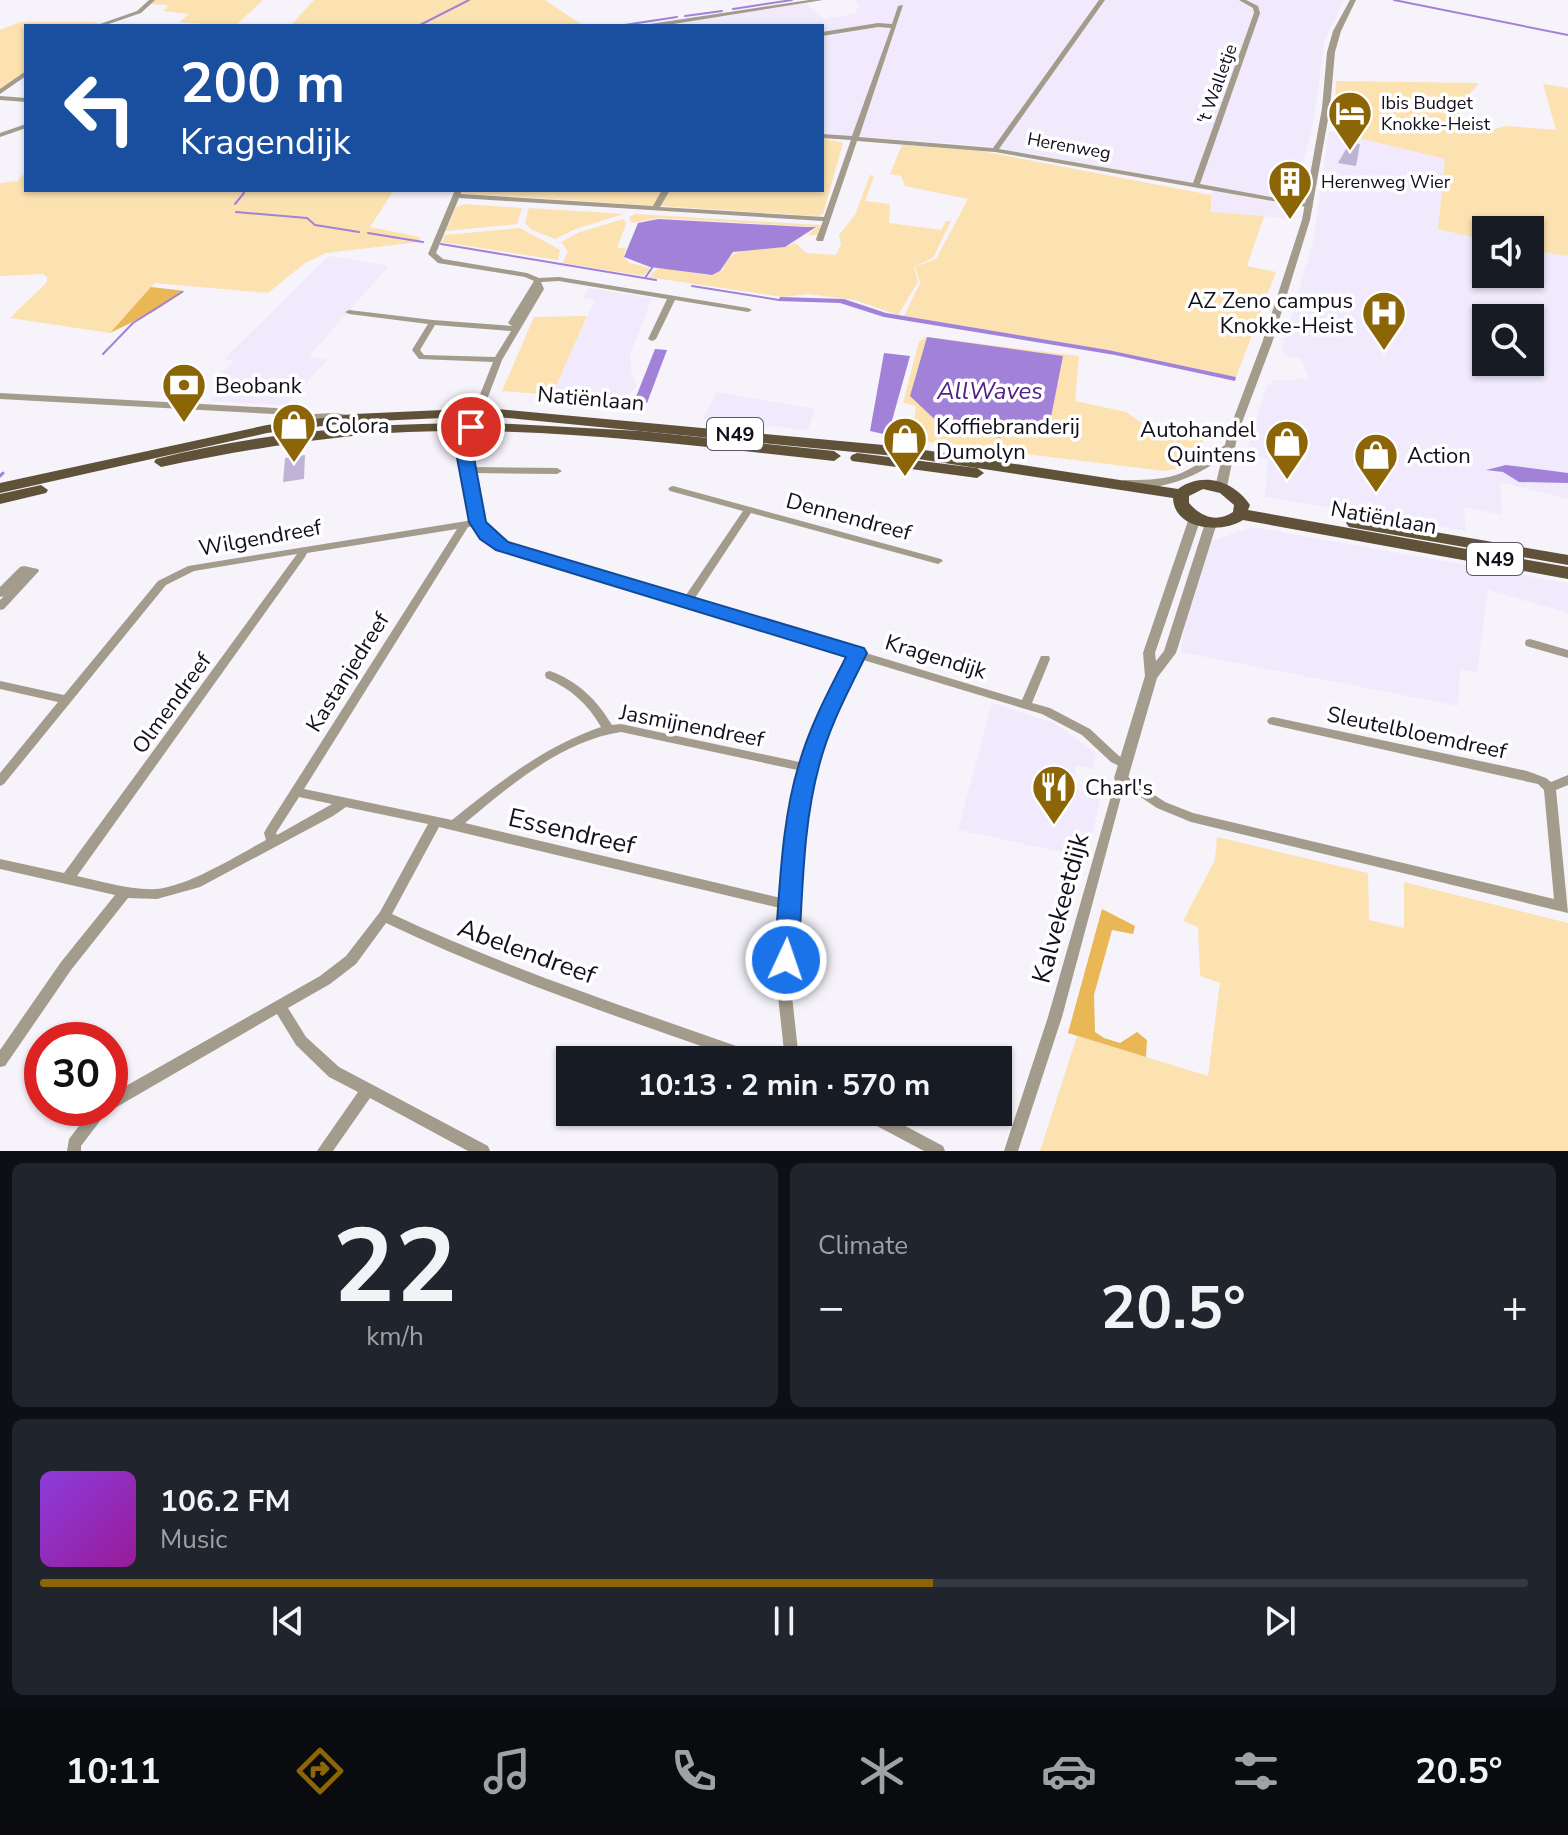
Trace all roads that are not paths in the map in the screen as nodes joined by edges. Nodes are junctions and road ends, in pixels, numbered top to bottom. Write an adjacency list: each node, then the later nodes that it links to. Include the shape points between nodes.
1 (152, 0): 7 (street, via 139,12)
2 (820, 0): 8 (street)
3 (1102, 0): 18 (street)
4 (1242, 0): 19 (street, 't Walletje, via 1257,13)
5 (1353, 0): 24 (street, via 1331,52)
6 (901, 6): 9 (street)
7 (103, 24)
8 (663, 24)
9 (893, 26): 10 (street); 17 (street)
10 (824, 34)
11 (24, 75): 12 (street)
12 (0, 95): 13 (street)
13 (24, 100)
14 (24, 127): 15 (street)
15 (0, 135)
16 (824, 136): 17 (street, Herenweg)
17 (855, 138): 18 (street, Herenweg); 26 (street)
18 (995, 150): 19 (street, Herenweg)
19 (1196, 185): 24 (street, Herenweg)
20 (540, 192): 23 (street)
21 (665, 192): 25 (street)
22 (458, 193): 23 (street); 28 (street, via 433,249 434,258 527,275)
23 (536, 201): 25 (street)
24 (1309, 206): 41 (street)
25 (656, 208): 26 (street)
26 (826, 219): 27 (street)
27 (820, 239)
28 (538, 282): 29 (street, via 559,279); 33 (street, via 540,289)
29 (672, 298): 30 (street); 34 (street)
30 (748, 310)
31 (349, 312): 32 (street)
32 (433, 322): 33 (street); 35 (street, via 416,350 422,357)
33 (516, 328): 35 (street)
34 (652, 339)
35 (498, 360): 39 (street)
36 (0, 396): 37 (street)
37 (281, 416): 38 (street); 40 (street)
38 (354, 418): 39 (main road, Natiënlaan / N49); 40 (main road, Natiënlaan / N49)
39 (473, 419): 42 (street, via 464,447); 44 (main road, Natiënlaan / N49, via 557,417 875,449); 48 (main road, Natiënlaan / N49, via 271,442); 49 (main road, Natiënlaan / N49, via 846,457)
40 (267, 429): 46 (main road, Natiënlaan / N49)
41 (1228, 448): 44 (street, via 1200,471 1179,479); 45 (street)
42 (467, 470): 43 (street); 53 (street)
43 (557, 471)
44 (1118, 484): 49 (main road, Natiënlaan / N49)
45 (1221, 487): 49 (main road, N49, via 1197,485); 51 (main road, via 1232,493)
46 (0, 488)
47 (673, 489): 50 (street, Dennendreef)
48 (0, 499)
49 (1181, 499): 52 (main road)
50 (749, 509): 57 (street, Dennendreef); 60 (street)
51 (1241, 510): 52 (main road, N49, via 1226,523); 56 (main road, Natiënlaan / N49); 58 (main road, Natiënlaan / N49)
52 (1203, 521): 67 (street, Kalvekeetdijk, via 1149,653); 67 (street, Kalvekeetdijk, via 1172,650)
53 (478, 522): 54 (street, Wilgendreef); 60 (street, Kragendijk, via 502,546)
54 (464, 525): 55 (street, Wilgendreef); 78 (street, Kastanjedreef)
55 (302, 550): 69 (street, Wilgendreef, via 192,568 162,583); 84 (street, Olmendreef)
56 (1568, 560)
57 (938, 561)
58 (1568, 573)
59 (0, 593): 61 (street, via 24,569 34,571)
60 (687, 602): 63 (street, Kragendijk)
61 (0, 606)
62 (1530, 643): 64 (street)
63 (857, 653): 70 (street, Kragendijk); 73 (street, via 820,728)
64 (1568, 654)
65 (1045, 659): 70 (street)
66 (550, 675): 72 (street, via 569,683)
67 (1151, 676): 74 (street, Kalvekeetdijk)
68 (0, 685): 69 (street)
69 (66, 700): 76 (street, Wilgendreef)
70 (1026, 704): 74 (street, Kragendijk, via 1086,732)
71 (1273, 721): 77 (street, Sleutelbloemdreef, via 1527,776)
72 (608, 728): 73 (street, Jasmijnendreef); 81 (street, Jasmijnendreef, via 579,738)
73 (808, 768): 86 (street)
74 (1123, 771): 87 (street, Kragendijk, via 1161,805 1191,817); 101 (street, Kalvekeetdijk, via 1055,1017)
75 (1568, 780): 77 (street)
76 (0, 781)
77 (1550, 788): 87 (street)
78 (296, 792): 79 (street, Essendreef); 82 (street, Kastanjedreef, via 270,833)
79 (344, 802): 80 (street, Essendreef); 82 (street)
80 (436, 821): 81 (street, Essendreef); 88 (street)
81 (454, 825): 86 (street, Essendreef)
82 (273, 842): 85 (street, via 182,889)
83 (0, 864): 84 (street)
84 (68, 878): 85 (street)
85 (125, 892): 92 (street)
86 (789, 905): 91 (street, via 784,987)
87 (1564, 907)
88 (384, 916): 89 (street, via 351,960); 90 (street, Abelendreef, via 493,966)
89 (279, 1005): 93 (street, via 316,1058); 94 (street)
90 (719, 1046)
91 (790, 1046)
92 (0, 1061)
93 (367, 1091): 98 (street); 99 (street)
94 (128, 1093)
95 (88, 1126): 97 (street)
96 (891, 1126): 100 (street)
97 (74, 1151)
98 (324, 1151)
99 (483, 1151)
100 (938, 1151)
101 (1011, 1151)

